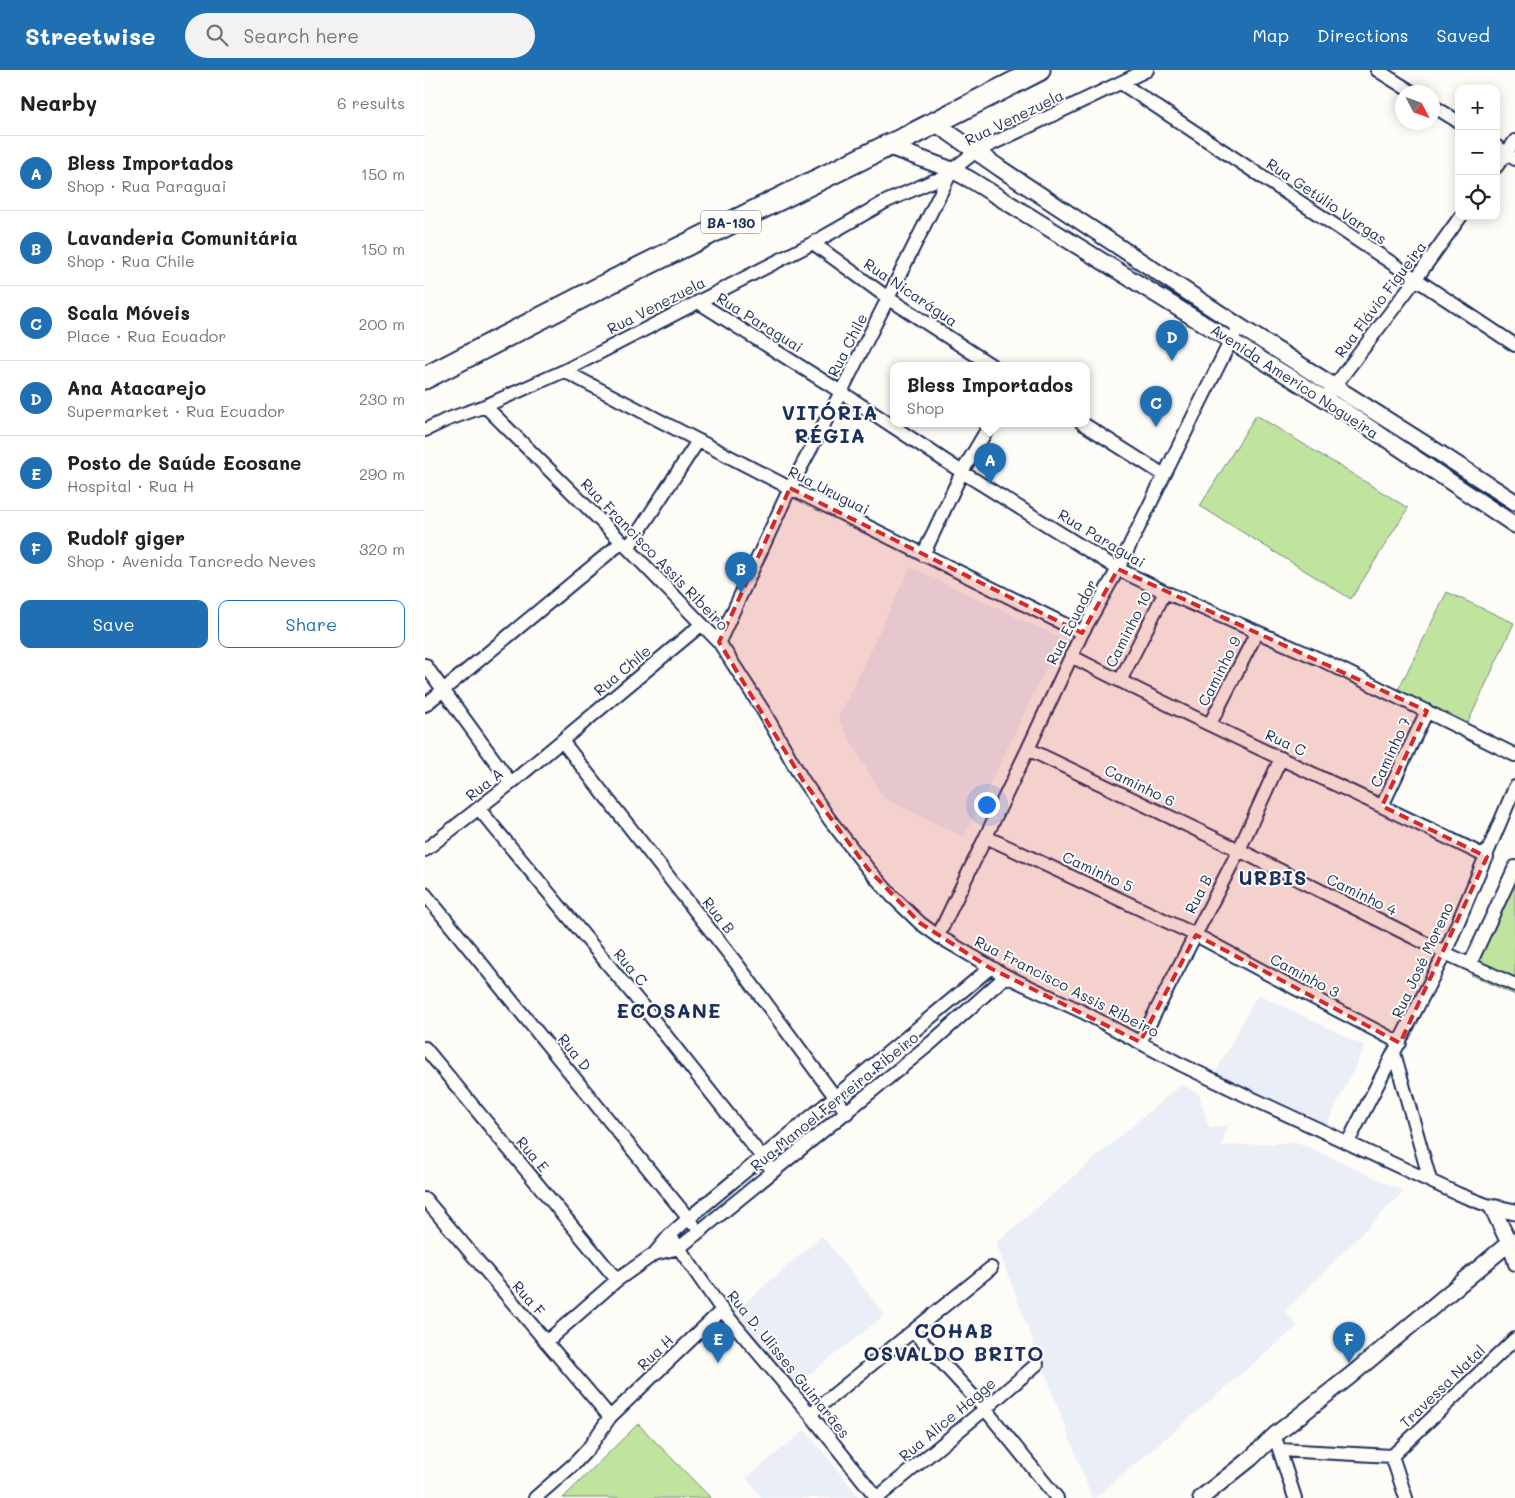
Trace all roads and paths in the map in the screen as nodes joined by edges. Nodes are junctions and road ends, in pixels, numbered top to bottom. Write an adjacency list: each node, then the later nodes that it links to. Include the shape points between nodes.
1 (1039, 70): 8 (highway, BA-130)
2 (1147, 70): 4 (street, Rua Venezuela)
3 (1377, 70): 5 (street)
4 (1121, 83): 11 (street, Rua Venezuela); 18 (street, Rua Getúlio Vargas)
5 (1401, 85)
6 (1440, 110): 7 (street)
7 (1455, 120)
8 (935, 123): 10 (highway, BA-130); 11 (street, Avenida Americo Nogueira)
9 (1515, 142): 12 (street)
10 (887, 146): 13 (street, Avenida Americo Nogueira); 26 (highway, BA-130)
11 (975, 152): 13 (street, Rua Venezuela); 14 (street, Avenida Americo Nogueira)
12 (1506, 153)
13 (950, 174): 15 (street, Avenida Americo Nogueira, via 971,180); 17 (street, Rua Venezuela, via 891,199); 19 (street, Rua Chile)
14 (1048, 200): 15 (street); 21 (street, Avenida Americo Nogueira)
15 (1036, 220): 22 (street, Avenida Americo Nogueira)
16 (1458, 220): 18 (street, Rua Flávio Figueira)
17 (813, 243): 19 (street, Rua Nicarágua); 20 (street, Rua Venezuela)
18 (1415, 280): 23 (street, Rua Getúlio Vargas); 27 (street, Rua Flávio Figueira)
19 (888, 298): 24 (street, Rua Nicarágua); 28 (street, Rua Chile)
20 (698, 302): 25 (street, Rua Venezuela); 28 (street, Rua Paraguai)
21 (1239, 326): 22 (street, Rua Ecuador); 27 (street, Avenida Americo Nogueira)
22 (1231, 340): 29 (street, Avenida Americo Nogueira); 38 (street, Rua Ecuador)
23 (1515, 345)
24 (986, 362)
25 (564, 371): 30 (street, Rua Venezuela); 36 (street, Rua Uruguai)
26 (425, 378)
27 (1335, 386): 29 (street, Rua Flávio Figueira); 40 (street, Avenida Americo Nogueira)
28 (841, 392): 31 (street, Rua Paraguai); 39 (street, Rua Chile)
29 (1325, 400): 41 (street, Avenida Americo Nogueira)
30 (485, 406): 35 (street, Rua Venezuela); 42 (street, Rua Francisco Assis Ribeiro)
31 (890, 424)
32 (894, 427): 37 (street, Rua Paraguai)
33 (989, 427): 37 (street)
34 (1088, 427): 38 (street)
35 (425, 430)
36 (698, 441): 39 (street, Rua Uruguai); 42 (street)
37 (962, 472): 43 (street); 44 (street, Rua Paraguai)
38 (1164, 475): 44 (street, Rua Ecuador)
39 (790, 488): 43 (street, Rua Uruguai); 49 (street, Rua Chile)
40 (1515, 502)
41 (1515, 525)
42 (625, 545): 46 (street, Rua Francisco Assis Ribeiro); 53 (street)
43 (923, 555): 48 (street, Rua Uruguai)
44 (1118, 569): 45 (street, Rua Paraguai); 48 (street, Rua Ecuador)
45 (1165, 592): 47 (street, Rua Paraguai); 52 (street, Caminho 10)
46 (703, 624): 49 (street, Rua Francisco Assis Ribeiro); 57 (street, Rua Chile)
47 (1257, 632): 55 (street, Rua Paraguai, via 1332,664); 56 (street, Caminho 9)
48 (1082, 633): 50 (street, Rua Ecuador)
49 (719, 642): 72 (street, Rua Francisco Assis Ribeiro, via 830,820 891,896)
50 (1071, 656): 52 (street, Rua C); 58 (street, Rua Ecuador)
51 (425, 665): 53 (street)
52 (1120, 681): 56 (street, Rua C)
53 (444, 690): 54 (street); 61 (street)
54 (425, 705)
55 (1427, 711): 59 (street, Rua Paraguai); 63 (street, Caminho 7)
56 (1211, 724): 60 (street, Rua C)
57 (562, 741): 61 (street, Rua A); 81 (street, Rua B, via 740,968)
58 (1028, 749): 65 (street, Rua Ecuador); 67 (street, Caminho 6)
59 (1515, 755)
60 (1281, 758): 63 (street, Rua C); 67 (street, Rua B)
61 (511, 783): 64 (street, Rua A)
62 (1514, 792): 68 (street, Rua José Moreno)
63 (1382, 806): 68 (street, Rua C)
64 (479, 809): 66 (street, Rua A); 84 (street, Rua C, via 640,1003)
65 (986, 837): 71 (street, Caminho 5); 72 (street, Rua Ecuador)
66 (425, 850)
67 (1239, 850): 71 (street, Rua B); 73 (street, Caminho 4)
68 (1487, 857): 73 (street, Rua José Moreno)
69 (1515, 867): 74 (street)
70 (425, 894): 90 (street, Rua D)
71 (1196, 935): 78 (street, Rua B); 80 (street, Caminho 3)
72 (938, 936): 75 (street, Rua Francisco Assis Ribeiro)
73 (1445, 953): 74 (street, Caminho 4); 80 (street, Rua José Moreno)
74 (1470, 964): 77 (street, Caminho 4)
75 (990, 968): 76 (street, Rua Francisco Assis Ribeiro); 81 (street, Rua Manoel Ferreira Ribeiro)
76 (1006, 976): 78 (street, Rua Francisco Assis Ribeiro); 82 (street, Rua Manoel Ferreira Ribeiro)
77 (1515, 985)
78 (1141, 1042): 83 (street, Rua Francisco Assis Ribeiro, via 1232,1089)
79 (425, 1048): 98 (street, Rua E)
80 (1397, 1048): 83 (street, Rua José Moreno); 86 (street)
81 (835, 1098): 82 (street, Rua B); 84 (street, Rua Manoel Ferreira Ribeiro)
82 (847, 1112): 85 (street, Rua Manoel Ferreira Ribeiro)
83 (1348, 1142): 86 (street, Rua Francisco Assis Ribeiro)
84 (762, 1158): 85 (street, Rua C); 90 (street, Rua Manoel Ferreira Ribeiro)
85 (773, 1171): 91 (street, Rua Manoel Ferreira Ribeiro)
86 (1430, 1180): 88 (street, Rua Francisco Assis Ribeiro)
87 (425, 1199): 102 (street, Rua F)
88 (1492, 1208): 89 (street); 93 (street)
89 (1515, 1212)
90 (689, 1218): 91 (street, Rua D); 92 (street, Rua Manoel Ferreira Ribeiro)
91 (700, 1231): 94 (street, Rua Manoel Ferreira Ribeiro)
92 (669, 1236): 94 (street); 95 (street, Rua Manoel Ferreira Ribeiro)
93 (1512, 1242): 96 (street); 107 (street)
94 (679, 1248): 95 (street, Rua Manoel Ferreira Ribeiro); 99 (street, Rua D. Ulisses Guimarães)
95 (654, 1254): 98 (street, Rua Manoel Ferreira Ribeiro)
96 (1515, 1264)
97 (991, 1268): 100 (street)
98 (617, 1280): 102 (street, Rua Manoel Ferreira Ribeiro)
99 (722, 1310): 105 (street, Rua D. Ulisses Guimarães); 106 (street, Rua H)
100 (913, 1331): 104 (street); 105 (street)
101 (1515, 1340): 109 (street, Travessa Natal)
102 (546, 1342): 106 (street, Rua F)
103 (1037, 1364): 104 (street, Rua Alice Hagge)
104 (985, 1409): 111 (street, Rua Alice Hagge); 112 (street)
105 (810, 1414): 111 (street, Rua D. Ulisses Guimarães)
106 (610, 1417): 110 (street, Rua H, via 575,1464)
107 (1275, 1435): 108 (street); 113 (street)
108 (1279, 1450): 109 (street); 114 (street)
109 (1392, 1456): 115 (street)
110 (535, 1498)
111 (877, 1498)
112 (1057, 1498)
113 (1201, 1498)
114 (1295, 1498)
115 (1406, 1498)

